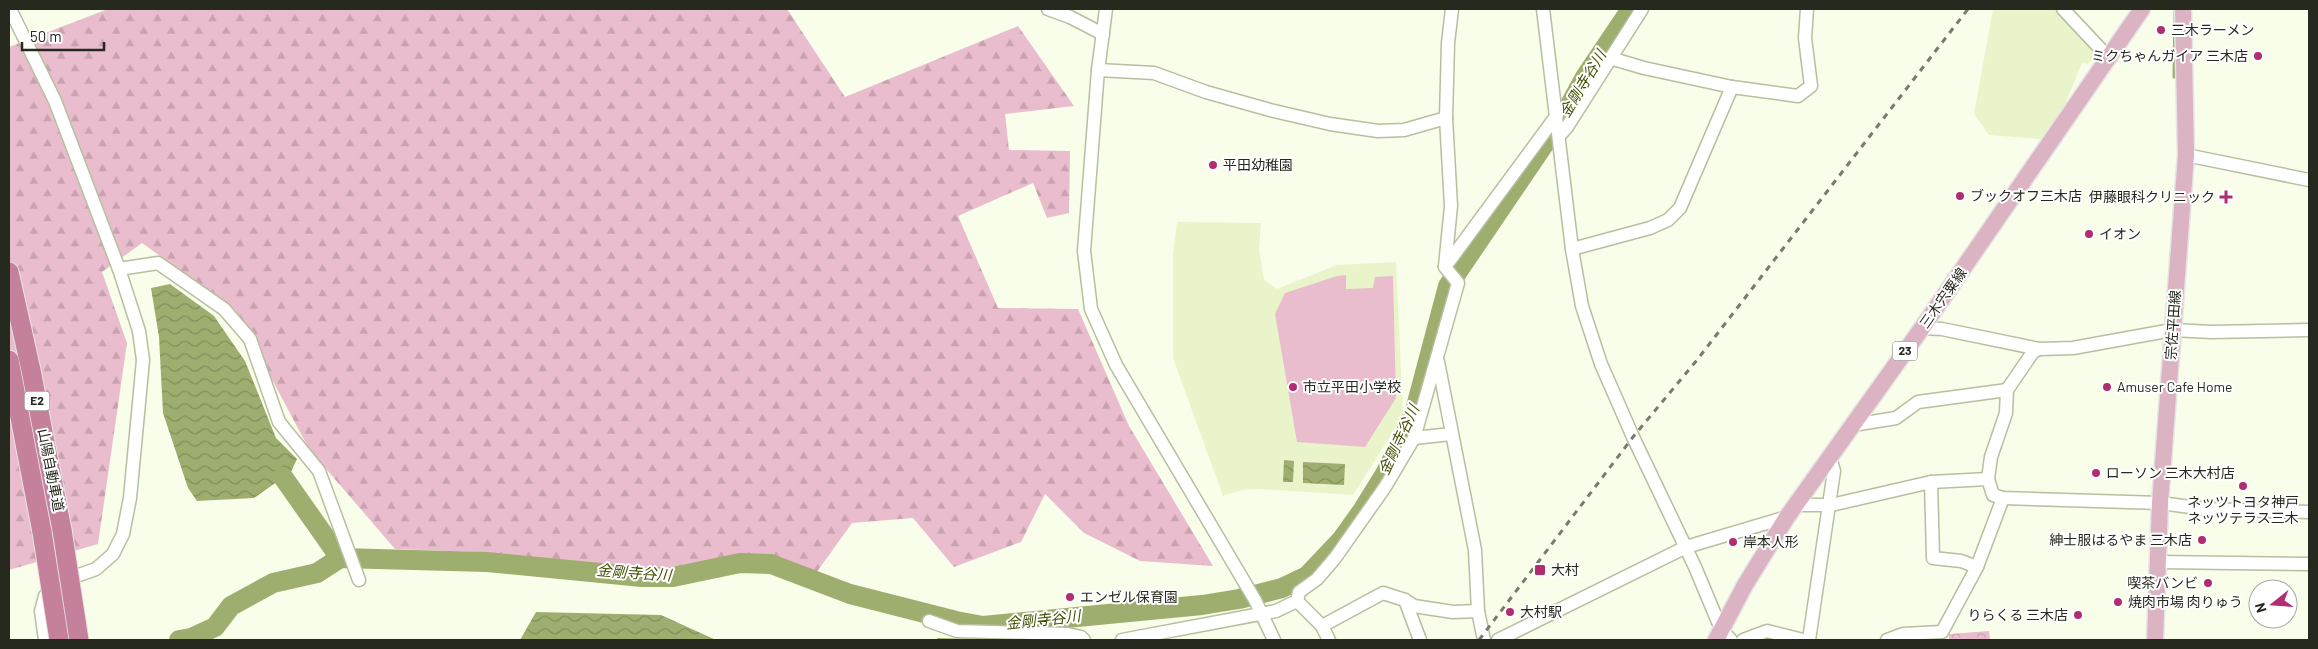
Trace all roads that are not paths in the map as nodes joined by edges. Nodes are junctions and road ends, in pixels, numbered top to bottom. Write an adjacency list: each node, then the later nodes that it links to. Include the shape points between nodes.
1 (10, 9): 24 (street, via 55,101)
2 (1048, 9): 11 (street)
3 (1106, 9): 12 (street)
4 (1452, 9): 18 (street)
5 (1543, 9): 17 (street)
6 (1642, 9): 13 (street)
7 (1807, 9): 16 (street, via 1805,38 1811,86 1798,96)
8 (2063, 9): 14 (street)
9 (2142, 9): 14 (main road, 三木宍粟線 / 23)
10 (2183, 9): 20 (main road, 宗佐平田線)
11 (1075, 13): 12 (street)
12 (1103, 34): 15 (street)
13 (1610, 58): 16 (street); 19 (street)
14 (2108, 58): 26 (main road, 三木宍粟線 / 23)
15 (1098, 70): 18 (street, via 1154,73 1270,110 1378,131 1404,130); 52 (street, via 1084,251 1091,310 1116,365)
16 (1732, 88): 22 (street, via 1680,208 1668,220 1650,228)
17 (1557, 115): 19 (street); 23 (street)
18 (1446, 118): 23 (street, via 1451,206)
19 (1559, 136): 22 (street)
20 (2186, 155): 21 (street); 27 (main road, 宗佐平田線)
21 (2309, 180)
22 (1572, 250): 44 (street, via 1582,306 1601,364)
23 (1445, 267): 30 (street, via 1458,283)
24 (119, 269): 48 (street, via 158,263 224,309 250,339 279,422 319,471); 56 (street, via 139,331 143,360 125,525 112,554 96,569 56,583 45,596 41,611)
25 (9, 272): 58 (highway, 山陽自動車道 / E2, bridge, via 62,530)
26 (1922, 328): 29 (street); 33 (main road, 三木宍粟線 / 23)
27 (2172, 330): 28 (street); 29 (street, via 2073,348); 40 (main road, 宗佐平田線)
28 (2309, 330)
29 (2040, 349): 32 (street, via 2034,352)
30 (1437, 360): 34 (street); 35 (street)
31 (10, 366): 57 (highway, 山陽自動車道 / E2, bridge)
32 (2007, 390): 33 (street, via 1918,402 1896,418); 37 (street, via 2006,413 1991,457)
33 (1853, 425): 36 (main road, 三木宍粟線 / 23)
34 (1451, 434): 35 (street); 51 (street, via 1475,550)
35 (1414, 438): 50 (street, via 1357,528 1317,579 1299,592)
36 (1830, 457): 41 (street, via 1834,471); 42 (main road, 三木宍粟線 / 23)
37 (1988, 479): 38 (street); 39 (street, via 1993,495)
38 (1931, 482): 41 (street); 47 (street, via 1933,558 1961,561)
39 (2003, 498): 40 (street); 47 (street)
40 (2160, 503): 43 (street, via 2206,509); 45 (main road, 宗佐平田線)
41 (1830, 505): 42 (street); 68 (street)
42 (1792, 511): 44 (street); 55 (main road, 三木宍粟線 / 23, via 1768,546)
43 (2309, 512)
44 (1686, 547): 55 (street); 65 (street)
45 (2159, 562): 46 (street); 70 (main road, 宗佐平田線)
46 (2309, 564)
47 (1978, 567): 69 (street, via 1942,632 1903,634)
48 (359, 580)
49 (1405, 600): 51 (street, via 1414,606); 54 (street, via 1383,594); 63 (street)
50 (1297, 601): 52 (street, via 1276,611); 54 (street)
51 (1478, 611): 64 (street)
52 (1262, 612): 60 (street); 61 (street)
53 (929, 621): 59 (street, via 957,631 1068,634)
54 (1322, 626): 62 (street)
55 (1723, 636)
56 (45, 640)
57 (60, 640)
58 (79, 640)
59 (1084, 640)
60 (1122, 640)
61 (1274, 640)
62 (1329, 640)
63 (1420, 640)
64 (1484, 640)
65 (1498, 640)
66 (1744, 640): 67 (street, via 1766,631)
67 (1803, 640)
68 (1810, 640)
69 (1887, 640)
70 (2154, 640)

